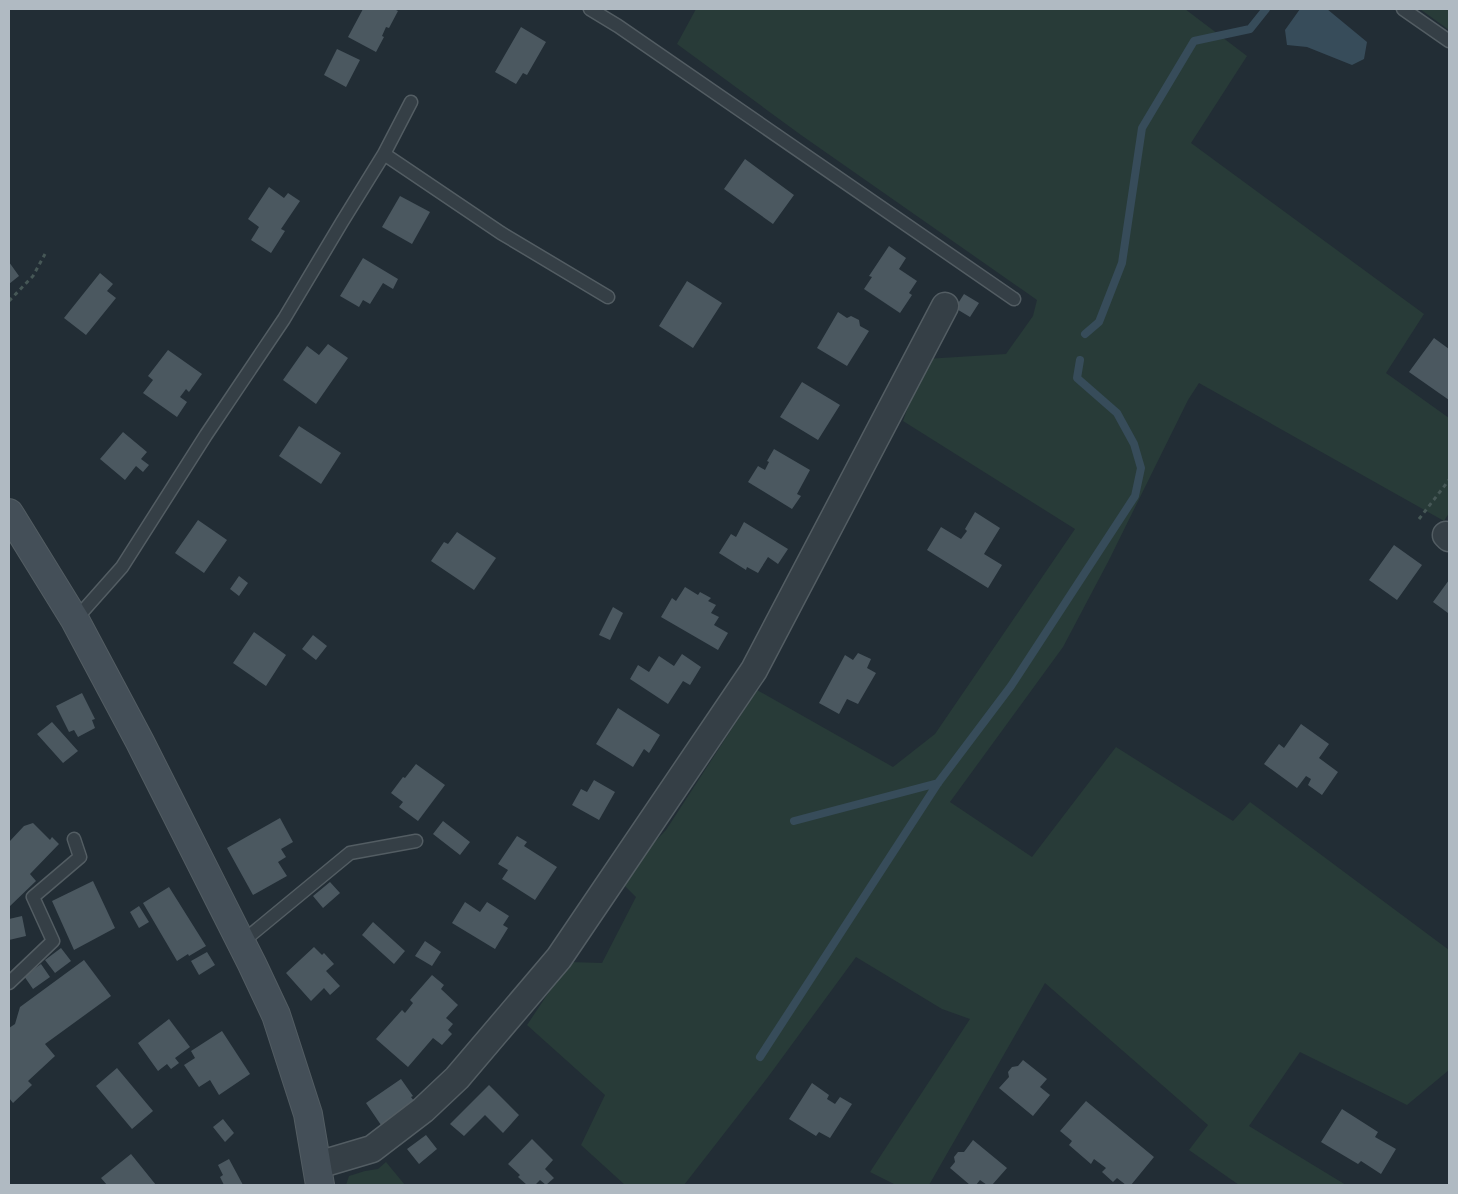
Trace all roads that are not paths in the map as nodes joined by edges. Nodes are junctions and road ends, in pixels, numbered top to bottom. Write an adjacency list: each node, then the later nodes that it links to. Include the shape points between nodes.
1 (590, 9): 7 (lane)
2 (1404, 9): 3 (lane)
3 (1449, 41)
4 (411, 102): 5 (lane)
5 (384, 154): 6 (lane); 10 (lane, via 284,319 122,568)
6 (608, 297)
7 (1014, 299)
8 (945, 306): 15 (street, via 754,670 559,958 457,1078 423,1110 372,1149)
9 (9, 513): 10 (main road)
10 (75, 620): 13 (main road)
11 (74, 839): 14 (lane, via 80,857 33,897 53,941)
12 (416, 840): 13 (lane, via 350,853)
13 (242, 942): 15 (main road, via 276,1015 308,1114)
14 (9, 983)
15 (319, 1175)

